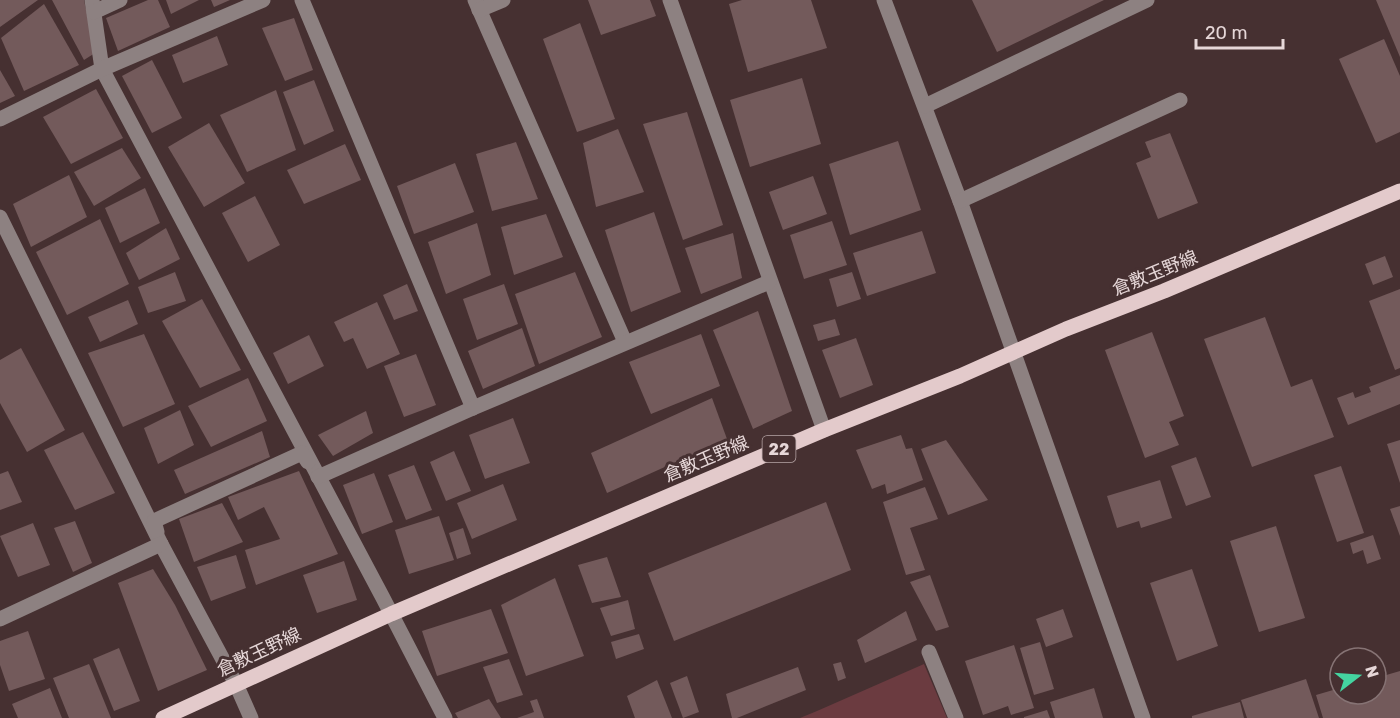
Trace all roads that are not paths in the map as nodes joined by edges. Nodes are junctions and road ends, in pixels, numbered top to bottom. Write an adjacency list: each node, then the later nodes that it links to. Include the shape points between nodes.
1 (120, 0): 9 (street)
2 (263, 0): 10 (street)
3 (302, 0): 20 (street)
4 (503, 0): 8 (street)
5 (670, 0): 17 (street)
6 (884, 0): 12 (street)
7 (1147, 0): 12 (street)
8 (477, 5): 18 (street)
9 (93, 6): 10 (street)
10 (102, 69): 13 (street); 22 (street)
11 (1180, 100): 15 (street)
12 (925, 106): 15 (street)
13 (0, 119)
14 (1400, 191): 19 (main road, 倉敷玉野線 / 22)
15 (960, 201): 19 (street)
16 (0, 217): 23 (street)
17 (769, 282): 18 (street); 21 (street)
18 (625, 342): 20 (street)
19 (1014, 352): 21 (main road, 倉敷玉野線 / 22); 32 (street)
20 (473, 408): 22 (street)
21 (824, 430): 24 (main road, 倉敷玉野線 / 22)
22 (318, 477): 23 (street, via 302,453 153,521); 24 (street)
23 (161, 544): 25 (street); 27 (street)
24 (391, 614): 27 (main road, 倉敷玉野線 / 22); 30 (street)
25 (0, 619)
26 (929, 652): 31 (street)
27 (236, 684): 28 (main road, 倉敷玉野線 / 22); 29 (street)
28 (163, 718)
29 (251, 718)
30 (445, 718)
31 (956, 718)
32 (1143, 718)

